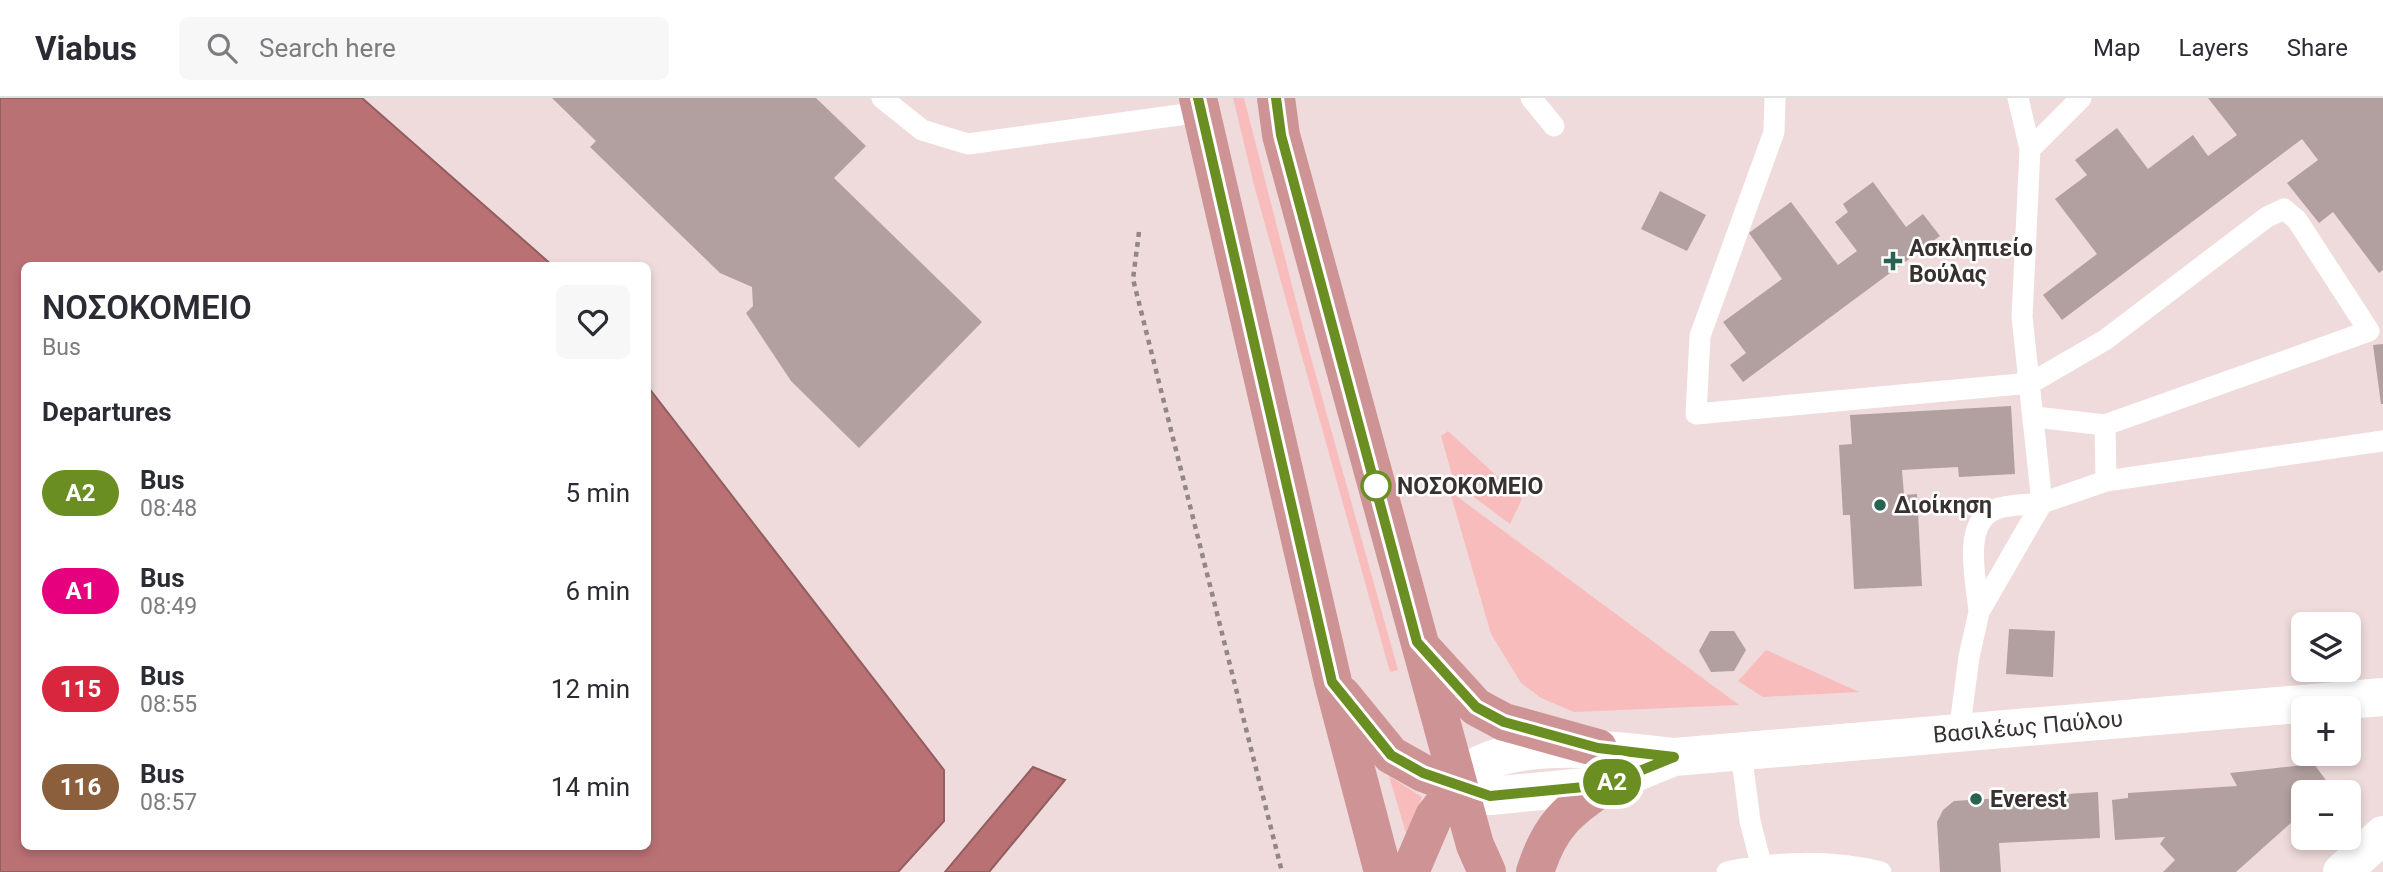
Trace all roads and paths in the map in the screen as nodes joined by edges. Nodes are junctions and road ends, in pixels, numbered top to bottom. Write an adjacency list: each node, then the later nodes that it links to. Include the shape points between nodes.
1 (882, 98): 7 (lane, via 922,130 968,144)
2 (1276, 98): 19 (highway, via 1281,135)
3 (1531, 98): 8 (lane)
4 (1774, 98): 12 (lane, via 1774,132 1699,335 1696,414)
5 (2018, 98): 9 (lane)
6 (2081, 98): 9 (lane)
7 (1200, 105): 20 (highway)
8 (1554, 126)
9 (2030, 149): 12 (lane, via 2022,317)
10 (1139, 232): 30 (path, via 1133,279)
11 (2376, 329): 12 (lane, via 2297,220 2284,209 2267,217 2105,340); 14 (lane)
12 (2031, 383): 13 (lane)
13 (2035, 416): 14 (lane); 17 (lane)
14 (2105, 425): 16 (lane)
15 (2383, 441): 16 (lane)
16 (2106, 481): 17 (lane)
17 (2042, 503): 18 (lane); 18 (lane, via 1994,510 1979,522 1974,539)
18 (1979, 612): 22 (lane)
19 (1417, 642): 23 (highway, via 1476,707 1504,722); 27 (highway)
20 (1332, 682): 27 (highway, via 1391,755); 31 (highway)
21 (2383, 697): 22 (street, Βασιλέως Παύλου)
22 (1959, 733): 24 (street, Βασιλέως Παύλου)
23 (1598, 748): 25 (street, Βασιλέως Παύλου); 27 (street, Βασιλέως Παύλου, via 1517,753 1480,764)
24 (1741, 751): 25 (street, Βασιλέως Παύλου); 29 (lane)
25 (1674, 757): 26 (street, Βασιλέως Παύλου)
26 (1605, 785): 27 (street, Βασιλέως Παύλου, via 1490,796); 34 (highway, via 1569,810 1545,840)
27 (1458, 786): 32 (highway, via 1434,816); 33 (highway)
28 (2383, 835): 37 (street)
29 (1761, 864): 35 (lane); 36 (lane, via 1847,865)
30 (1282, 872)
31 (1383, 872)
32 (1410, 872)
33 (1487, 872)
34 (1535, 872)
35 (1727, 872)
36 (1881, 872)
37 (2342, 872)

